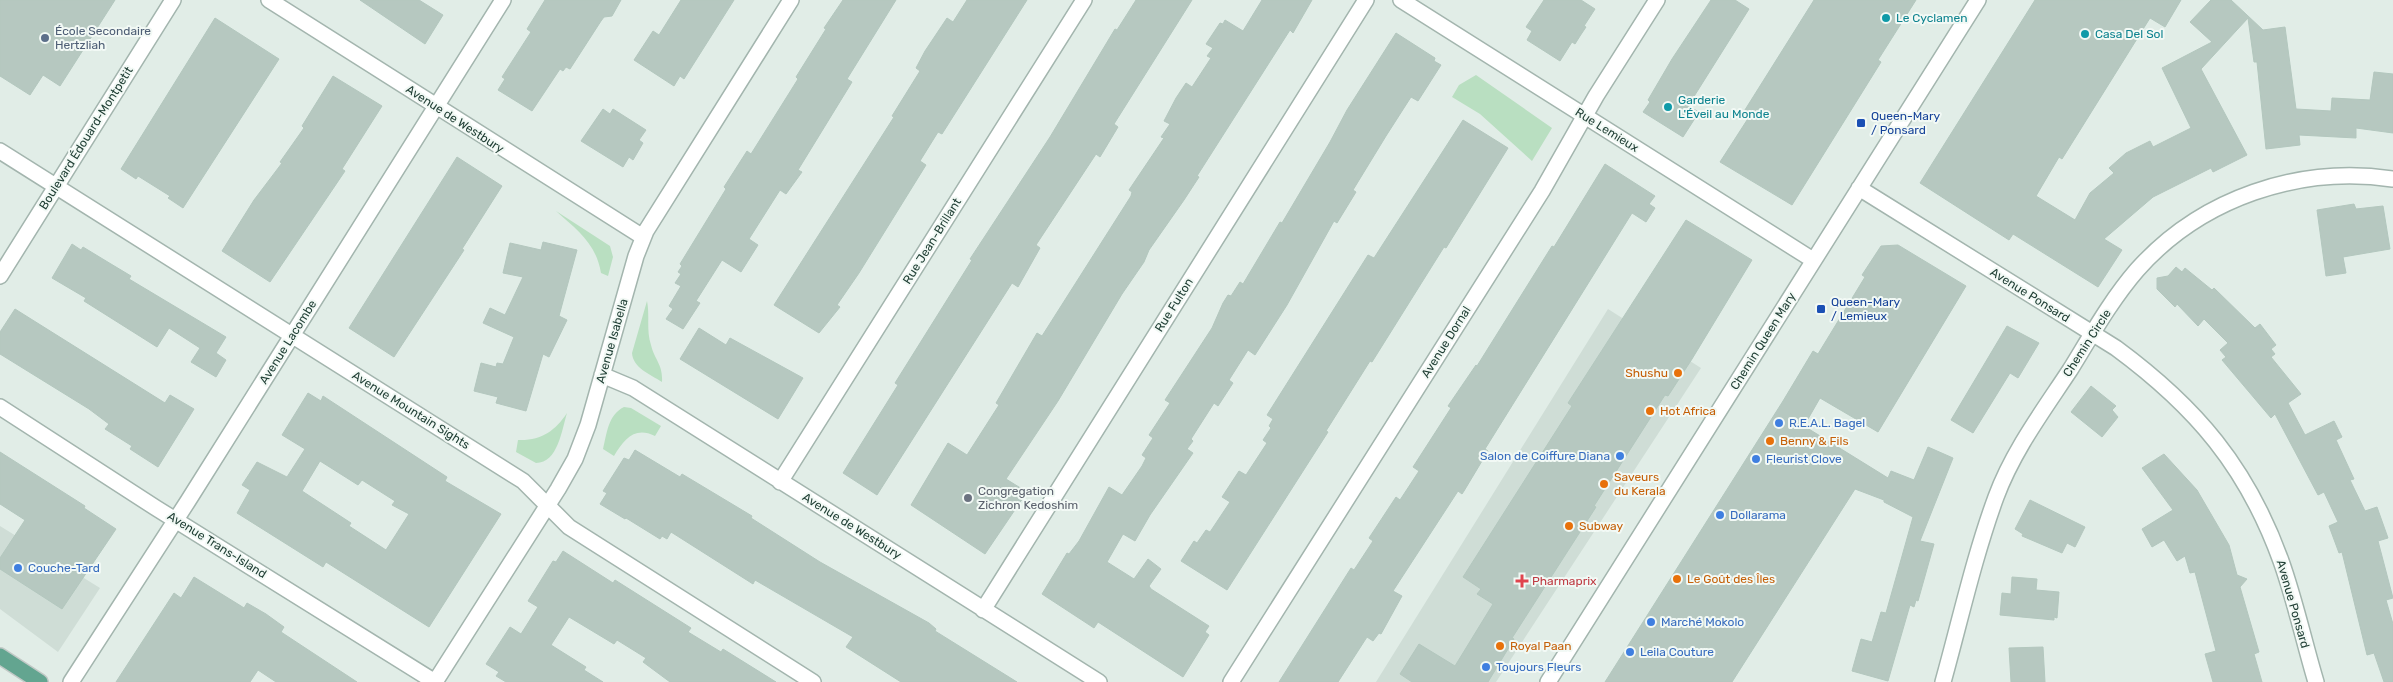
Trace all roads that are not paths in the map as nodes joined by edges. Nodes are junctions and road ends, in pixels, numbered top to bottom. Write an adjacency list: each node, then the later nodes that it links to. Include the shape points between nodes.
1 (173, 0): 14 (street, Boulevard Édouard-Montpetit)
2 (269, 0): 10 (street, Avenue de Westbury)
3 (503, 0): 10 (street, Avenue Lacombe)
4 (790, 0): 16 (street, Avenue Isabella)
5 (1084, 0): 23 (street, Rue Jean-Brillant)
6 (1366, 0): 26 (street, Rue Fulton)
7 (1401, 0): 11 (street, Rue Lemieux)
8 (1657, 0): 11 (street, Avenue Dornal)
9 (1978, 0): 15 (street, Chemin Queen Mary)
10 (436, 106): 16 (street, Avenue de Westbury); 20 (street, Avenue Lacombe)
11 (1585, 116): 17 (street, Rue Lemieux); 33 (street, Avenue Dornal, via 1542,191)
12 (0, 151): 14 (street, Avenue Mountain Sights)
13 (2393, 179): 19 (street, Chemin Circle, via 2360,175 2312,178 2266,187 2224,204 2181,230 2146,261)
14 (57, 186): 18 (street, Boulevard Édouard-Montpetit); 20 (street, Avenue Mountain Sights)
15 (1859, 188): 17 (street, Chemin Queen Mary); 19 (street, Avenue Ponsard)
16 (643, 237): 21 (street, Avenue Isabella)
17 (1813, 260): 34 (street, Chemin Queen Mary)
18 (0, 276)
19 (2092, 334): 35 (street, Chemin Circle, via 2028,434 2003,481 1990,515); 36 (street, Avenue Ponsard, via 2116,348 2169,390 2206,428 2236,468 2261,513 2282,563)
20 (293, 335): 24 (street, Avenue Mountain Sights, via 523,481); 25 (street, Avenue Lacombe)
21 (602, 375): 23 (street, Avenue de Westbury, via 633,388); 24 (street, Avenue Isabella, via 578,451)
22 (0, 407): 25 (street, Avenue Trans-Island)
23 (780, 482): 26 (street, Avenue de Westbury)
24 (548, 505): 30 (street, Avenue Isabella); 31 (street, Avenue Mountain Sights, via 569,527)
25 (176, 519): 29 (street, Avenue Lacombe); 30 (street, Avenue Trans-Island)
26 (983, 610): 32 (street, Avenue de Westbury)
27 (0, 656): 28 (main road)
28 (40, 682)
29 (71, 682)
30 (435, 682)
31 (813, 682)
32 (1099, 682)
33 (1231, 682)
34 (1548, 682)
35 (1942, 682)
36 (2316, 682)

